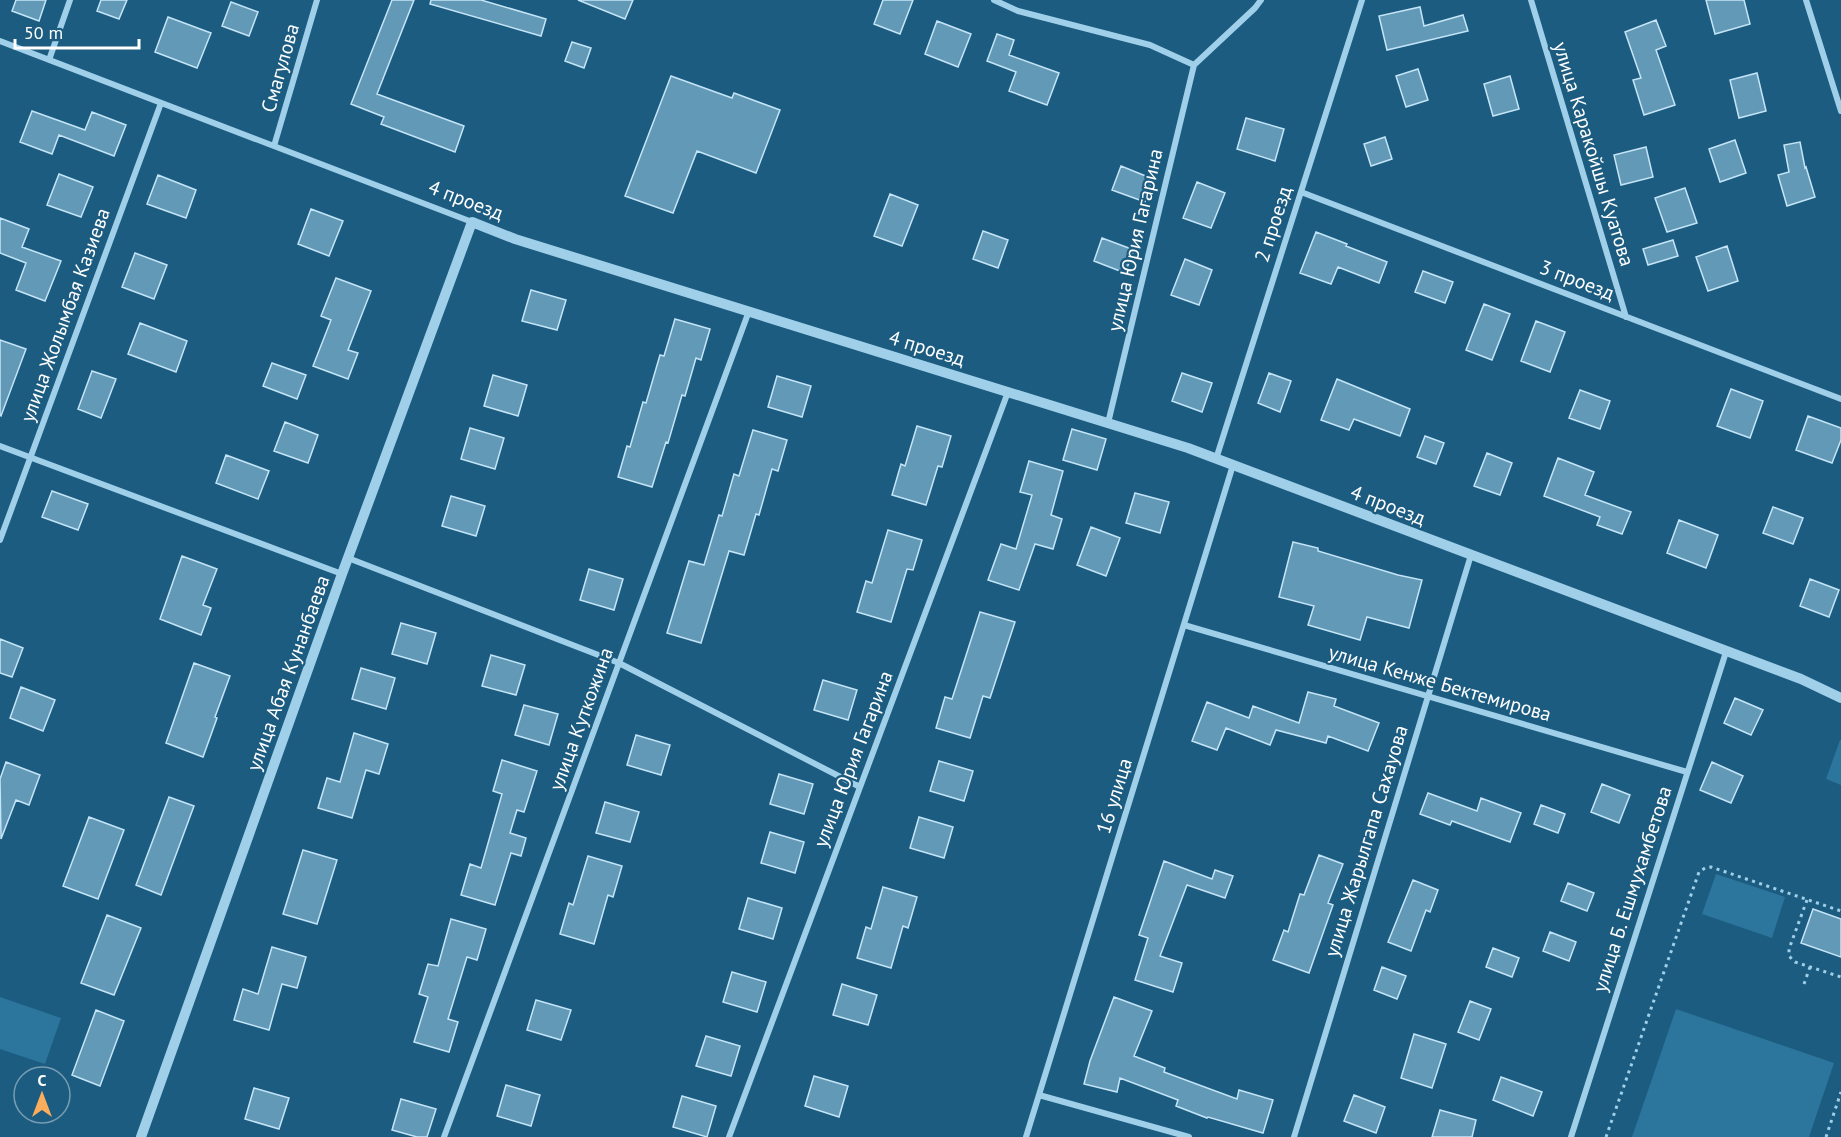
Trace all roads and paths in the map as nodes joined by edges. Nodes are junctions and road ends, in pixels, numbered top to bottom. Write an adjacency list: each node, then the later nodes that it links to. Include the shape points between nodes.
1 (70, 0): 12 (street)
2 (317, 0): 16 (street, Смагулова)
3 (994, 0): 9 (street)
4 (1255, 0): 10 (street)
5 (1261, 0): 10 (street)
6 (1362, 0): 17 (street, 2 проезд)
7 (1531, 0): 20 (street, улица Каракойшы Куатова)
8 (1806, 0): 15 (street)
9 (1006, 3): 13 (street, via 1018,11 1150,45)
10 (1256, 8): 13 (street)
11 (0, 41): 12 (street, 4 проезд)
12 (49, 60): 14 (street, 4 проезд)
13 (1194, 65): 23 (street, улица Юрия Гагарина)
14 (161, 103): 16 (street, 4 проезд); 25 (street, улица Жолымбая Казиева)
15 (1841, 111)
16 (274, 146): 18 (street, 4 проезд)
17 (1301, 192): 20 (street, 3 проезд); 26 (street, 2 проезд)
18 (472, 222): 19 (street, 4 проезд, via 515,239); 30 (street, улица Абая Кунанбаева)
19 (749, 311): 21 (street, 4 проезд); 34 (street, улица Куткожина)
20 (1626, 317): 22 (street, 3 проезд)
21 (1008, 392): 23 (street, 4 проезд); 38 (street, улица Юрия Гагарина)
22 (1841, 399)
23 (1108, 423): 26 (street, 4 проезд)
24 (0, 446): 25 (street)
25 (30, 457): 28 (street, улица Жолымбая Казиева); 31 (street)
26 (1216, 459): 27 (street, 4 проезд)
27 (1233, 465): 29 (street, 4 проезд); 32 (street, 16 улица)
28 (0, 540)
29 (1471, 555): 33 (street, 4 проезд); 35 (street, улица Жарылгапа Сахауова)
30 (348, 558): 31 (street, улица Абая Кунанбаева); 34 (street)
31 (342, 574): 46 (street, улица Абая Кунанбаева)
32 (1184, 625): 35 (street, улица Кенже Бектемирова); 45 (street, 16 улица)
33 (1726, 652): 36 (street, 4 проезд); 37 (street, улица Б. Ешмухамбетова)
34 (619, 663): 38 (street); 47 (street, улица Куткожина)
35 (1428, 696): 37 (street, улица Кенже Бектемирова); 51 (street, улица Жарылгапа Сахауова)
36 (1841, 698)
37 (1687, 772): 52 (street, улица Б. Ешмухамбетова)
38 (860, 787): 48 (street, улица Юрия Гагарина)
39 (1808, 900): 40 (path); 41 (path, via 1789,956); 53 (path, via 1711,867 1699,872)
40 (1841, 911)
41 (1810, 967): 42 (path); 43 (path)
42 (1841, 977)
43 (1804, 984)
44 (1841, 1092): 54 (path)
45 (1039, 1095): 49 (street, 16 улица); 50 (street)
46 (141, 1137)
47 (444, 1137)
48 (729, 1137)
49 (1026, 1137)
50 (1189, 1137)
51 (1294, 1137)
52 (1571, 1137)
53 (1606, 1137)
54 (1826, 1137)

